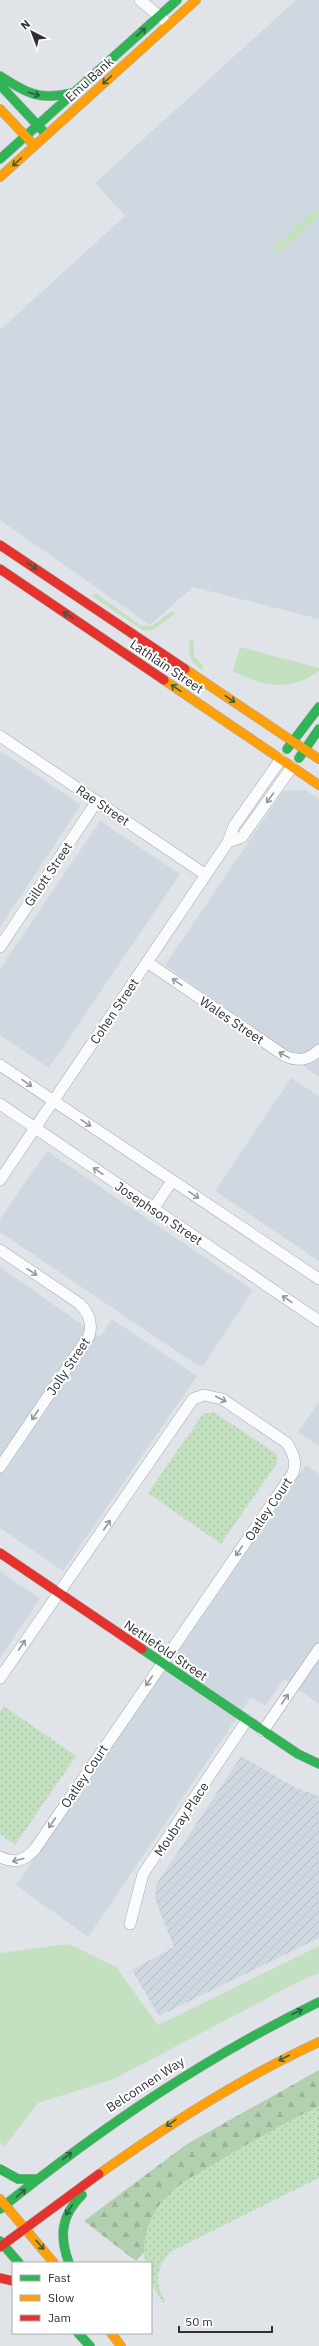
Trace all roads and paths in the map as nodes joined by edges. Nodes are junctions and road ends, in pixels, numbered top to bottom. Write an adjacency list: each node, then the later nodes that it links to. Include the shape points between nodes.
1 (140, 0): 4 (street)
2 (196, 0): 5 (main road, Emu Bank)
3 (170, 2): 4 (main road, Emu Bank); 5 (street)
4 (160, 15): 6 (street); 9 (main road, Emu Bank, one-way to 4)
5 (179, 15): 6 (main road, Emu Bank)
6 (169, 24): 12 (main road, Emu Bank, one-way to 12)
7 (0, 76): 9 (main road, one-way to 9, via 35,95 53,98)
8 (0, 85): 11 (main road)
9 (75, 92): 11 (main road, Emu Bank)
10 (0, 109): 13 (main road)
11 (38, 125): 12 (main road); 13 (main road, Emu Bank)
12 (47, 135): 14 (main road, Emu Bank)
13 (25, 136): 14 (main road); 15 (main road, Emu Bank)
14 (34, 146): 16 (main road, Emu Bank, one-way to 16)
15 (0, 159)
16 (0, 177)
17 (0, 545): 22 (main road, Lathlain Street, one-way to 22)
18 (0, 569): 24 (main road, Lathlain Street, one-way to 18)
19 (319, 707): 22 (main road, Cohen Street)
20 (319, 729): 23 (main road, Cohen Street)
21 (0, 736): 28 (street, Rae Street)
22 (293, 742): 23 (main road, Lathlain Street); 24 (main road, Cohen Street)
23 (304, 750): 25 (main road, Lathlain Street); 26 (main road, Cohen Street)
24 (281, 759): 26 (main road, Lathlain Street); 29 (street, Cohen Street, via 234,826)
25 (319, 759)
26 (292, 766): 27 (main road, Lathlain Street); 29 (street, Cohen Street, one-way to 29, via 242,837)
27 (319, 785)
28 (96, 801): 30 (street, Rae Street); 31 (street, Gillott Street)
29 (228, 842): 30 (street, Cohen Street)
30 (206, 875): 32 (street, Cohen Street)
31 (0, 946)
32 (147, 962): 33 (street, Wales Street, one-way to 32, via 305,1060 294,1060 285,1056); 35 (street, Cohen Street)
33 (319, 1050)
34 (0, 1065): 35 (street, one-way to 35)
35 (53, 1102): 37 (street, Cohen Street); 39 (street, one-way to 39)
36 (0, 1104): 37 (street, Josephson Street)
37 (35, 1128): 38 (street, Cohen Street); 40 (street, Josephson Street, one-way to 37)
38 (0, 1180)
39 (172, 1181): 40 (street); 42 (street, one-way to 42)
40 (153, 1208): 43 (street, Josephson Street, one-way to 40)
41 (0, 1250): 44 (street, Jolly Street, one-way to 44, via 80,1304 88,1316 91,1329)
42 (319, 1279)
43 (319, 1321)
44 (0, 1467)
45 (0, 1554): 46 (main road, Nettlefold Street)
46 (59, 1593): 48 (main road, Nettlefold Street); 48 (street, Oatley Court, one-way to 48, via 193,1399 204,1395 222,1399 287,1443 294,1454 295,1466); 49 (street, Oatley Court, one-way to 46)
47 (319, 1649): 51 (street, one-way to 47)
48 (162, 1663): 50 (main road, Nettlefold Street); 53 (street, Oatley Court, one-way to 53, via 34,1850 18,1861 13,1862)
49 (0, 1678)
50 (248, 1720): 51 (main road, Nettlefold Street); 54 (street, Moubray Place, via 143,1874)
51 (263, 1731): 52 (main road, Nettlefold Street, via 298,1754)
52 (319, 1764)
53 (0, 1857)
54 (130, 1924)
55 (319, 2002): 59 (main road, Belconnen Way, one-way to 55, via 121,2114 174,2079 234,2043)
56 (319, 2042): 57 (main road, one-way to 57, via 249,2076 194,2108)
57 (138, 2146): 61 (main road); 65 (main road, one-way to 65, via 79,2198 67,2213 61,2239 62,2250)
58 (0, 2169): 59 (main road, via 18,2179)
59 (36, 2180): 60 (main road, Belconnen Way, one-way to 59)
60 (2, 2204): 61 (main road)
61 (25, 2228): 62 (main road); 64 (main road, one-way to 64)
62 (1, 2244): 63 (main road)
63 (18, 2262)
64 (53, 2262)
65 (68, 2262)
66 (0, 2278): 67 (main road)
67 (12, 2281)
68 (79, 2334): 70 (main road)
69 (112, 2334): 71 (main road)
70 (90, 2346)
71 (121, 2346)

